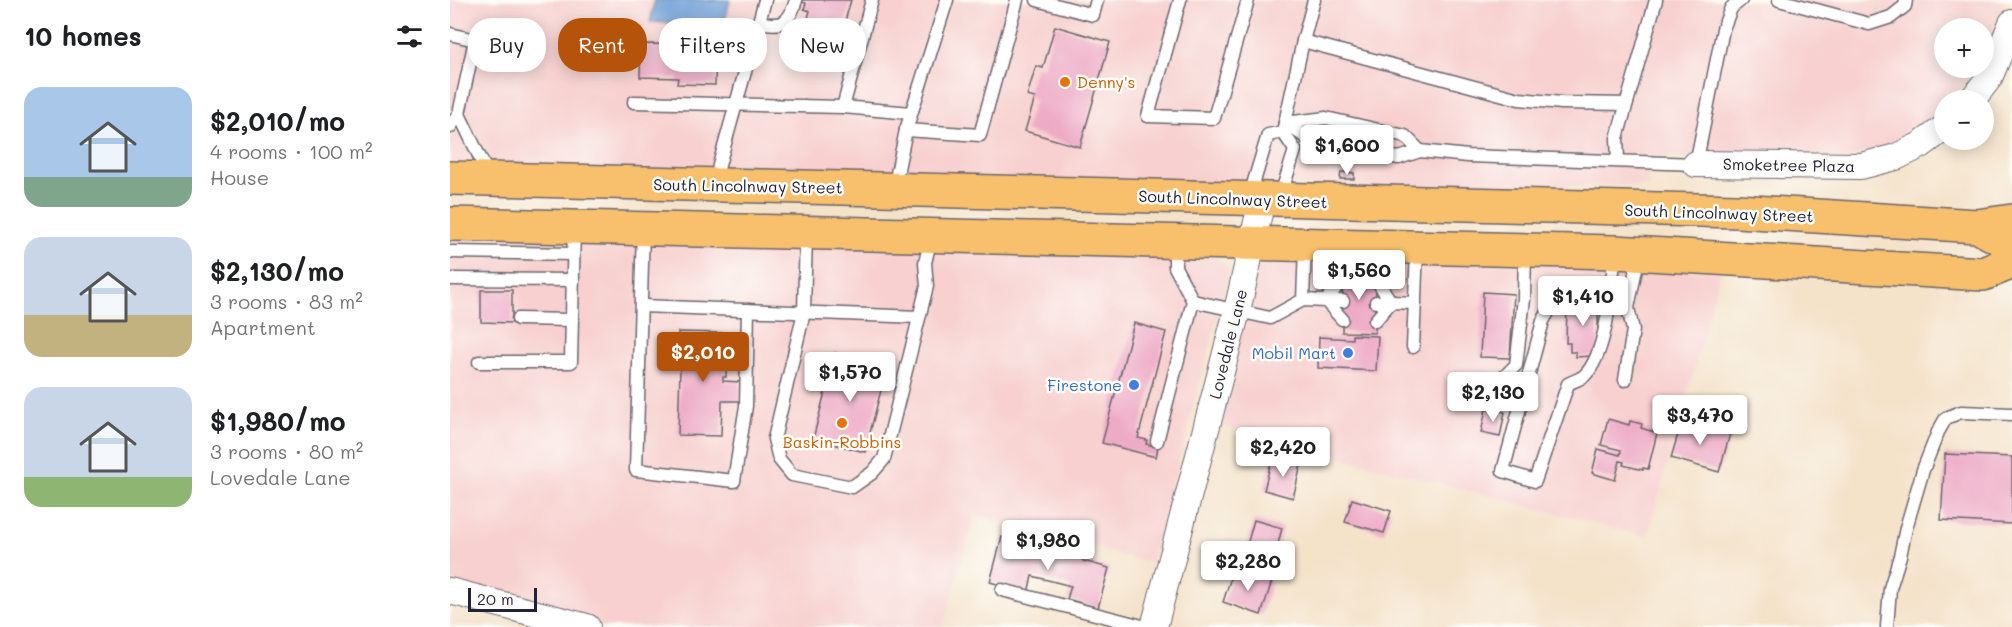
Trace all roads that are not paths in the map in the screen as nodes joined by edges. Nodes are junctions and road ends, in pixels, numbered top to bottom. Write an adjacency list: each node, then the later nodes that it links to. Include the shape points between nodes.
1 (765, 0): 15 (lane)
2 (796, 0): 17 (lane, via 785,22 777,26)
3 (872, 0): 25 (lane)
4 (947, 0): 27 (lane)
5 (1017, 0): 30 (lane, via 980,135)
6 (1037, 0): 7 (lane, via 1093,15)
7 (1097, 0)
8 (1180, 0): 9 (lane, via 1148,116 1214,118)
9 (1248, 0)
10 (1314, 0): 19 (lane)
11 (1656, 0): 23 (lane)
12 (1741, 0): 34 (lane, via 1731,8 1723,29)
13 (1779, 0): 14 (lane, via 1869,24 1891,17 1905,6)
14 (1906, 0)
15 (760, 18)
16 (2012, 23): 21 (street, via 1989,78)
17 (767, 24)
18 (450, 34): 26 (lane, via 475,40)
19 (1303, 41): 23 (lane, via 1519,99); 29 (lane)
20 (745, 72): 24 (lane)
21 (1980, 90)
22 (634, 102): 24 (lane)
23 (1627, 104): 33 (lane, via 1617,138)
24 (736, 105): 25 (lane); 37 (lane)
25 (843, 107): 27 (lane)
26 (454, 113): 28 (lane); 36 (lane)
27 (911, 113): 30 (lane)
28 (450, 127)
29 (1284, 128): 32 (lane, via 1319,146 1399,158); 32 (lane, via 1326,118 1405,136); 39 (lane, via 1268,135 1255,176 1252,188); 39 (lane, via 1295,150 1292,160 1283,188)
30 (906, 130): 38 (lane)
31 (1934, 135): 34 (street, Smoketree Plaza, via 1896,157 1861,166)
32 (1420, 152): 33 (lane)
33 (1618, 160): 34 (lane)
34 (1696, 164)
35 (450, 178): 36 (main road, South Lincolnway Street)
36 (495, 179): 37 (main road, South Lincolnway Street)
37 (716, 185): 38 (main road, South Lincolnway Street)
38 (894, 189): 39 (main road, South Lincolnway Street)
39 (1262, 200): 42 (main road, South Lincolnway Street, via 1737,212); 48 (street, Lovedale Lane)
40 (2012, 221): 42 (main road)
41 (450, 224): 46 (main road)
42 (1977, 226): 49 (main road, South Lincolnway Street)
43 (643, 228): 44 (main road); 46 (main road); 67 (lane)
44 (806, 232): 45 (main road); 70 (lane)
45 (931, 236): 47 (main road); 71 (lane, via 927,286)
46 (574, 240): 53 (lane); 59 (lane)
47 (1175, 241): 48 (main road); 61 (lane, via 1175,267)
48 (1254, 243): 50 (main road); 69 (street, Lovedale Lane)
49 (2012, 244)
50 (1305, 246): 51 (main road); 60 (lane)
51 (1417, 248): 52 (main road); 66 (lane)
52 (1525, 250): 54 (main road); 79 (lane, via 1516,365)
53 (450, 252)
54 (1622, 262): 54 (lane, via 1593,289 1564,290 1543,321 1503,471 1535,481 1568,384 1584,376 1597,359); 55 (main road, via 1983,274); 78 (lane, via 1633,330)
55 (2012, 262)
56 (1343, 278): 62 (lane)
57 (450, 279): 59 (lane)
58 (1376, 279): 65 (lane)
59 (573, 280): 74 (lane)
60 (1303, 300): 62 (lane); 69 (lane, via 1269,318)
61 (1192, 301): 69 (lane); 81 (lane)
62 (1326, 301): 63 (lane); 73 (lane)
63 (1343, 301)
64 (1376, 302): 65 (lane)
65 (1391, 302): 66 (lane); 75 (lane)
66 (1415, 303): 76 (lane)
67 (642, 306): 68 (lane); 68 (lane, via 636,470 734,481 746,406)
68 (748, 310): 70 (lane)
69 (1237, 311): 86 (street, Lovedale Lane)
70 (804, 312): 71 (lane); 71 (lane, via 774,439 779,459 792,476 852,487 884,459)
71 (919, 317)
72 (518, 319): 74 (lane)
73 (1342, 319)
74 (572, 320): 77 (lane, via 571,362)
75 (1375, 321)
76 (1413, 347)
77 (479, 362)
78 (1625, 380)
79 (1490, 391)
80 (2012, 414): 87 (lane, via 1961,412 1946,418 1923,470 1906,528 1890,588)
81 (1157, 441)
82 (1002, 590): 85 (lane)
83 (450, 591): 84 (street)
84 (586, 627)
85 (1146, 627)
86 (1154, 627)
87 (1887, 627)

